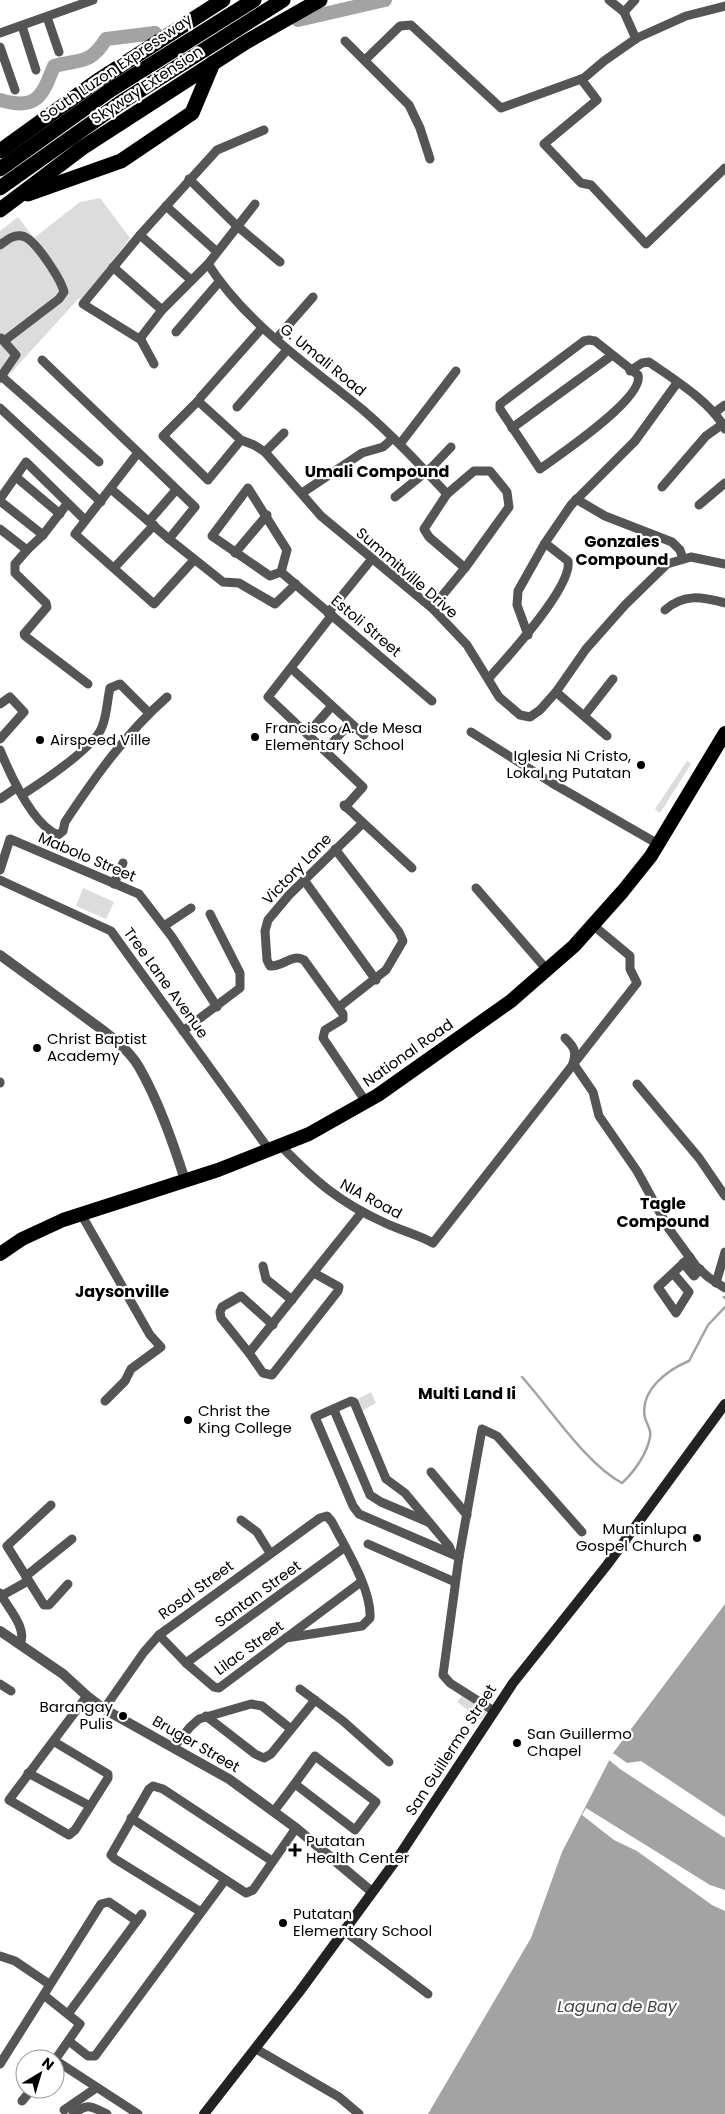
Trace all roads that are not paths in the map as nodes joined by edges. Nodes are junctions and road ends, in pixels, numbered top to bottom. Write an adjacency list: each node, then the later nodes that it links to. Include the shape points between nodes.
1 (93, 0): 10 (street)
2 (223, 0): 23 (highway, Skyway Extension, via 97,81)
3 (254, 0): 26 (highway, South Luzon Expressway, via 108,91)
4 (283, 0): 28 (highway, South Luzon Expressway, via 120,103)
5 (320, 0): 18 (highway, Skyway Extension)
6 (609, 0): 9 (street)
7 (635, 0): 9 (street)
8 (725, 6): 13 (street, via 686,16)
9 (624, 12): 13 (street)
10 (47, 17): 11 (street); 16 (street)
11 (22, 26): 12 (street); 19 (street)
12 (0, 32)
13 (636, 39): 20 (street)
14 (345, 41): 17 (street)
15 (0, 47): 21 (street)
16 (59, 52)
17 (365, 60): 20 (street, via 400,26 411,25 501,108); 24 (street, via 409,105)
18 (213, 63): 29 (highway, Skyway Extension, via 82,148); 29 (highway, via 192,113 137,151 121,161)
19 (36, 70)
20 (581, 80): 25 (street, via 598,100 544,144 582,183 591,185 646,244)
21 (15, 90)
22 (264, 130): 27 (street, via 217,150)
23 (0, 151)
24 (430, 159)
25 (725, 168)
26 (0, 169)
27 (189, 179): 31 (street); 33 (street)
28 (0, 188)
29 (14, 199): 32 (highway, Skyway Extension)
30 (254, 204): 33 (street)
31 (166, 206): 34 (street); 36 (street)
32 (0, 210)
33 (236, 225): 36 (street); 37 (street)
34 (140, 235): 39 (street); 40 (street)
35 (0, 245): 46 (street, via 12,237 22,236 31,241 62,283 64,292 59,299)
36 (216, 250): 38 (street)
37 (280, 262)
38 (208, 264): 40 (street); 41 (street, G. Umali Road)
39 (113, 267): 43 (street); 48 (street, via 83,304)
40 (191, 280): 43 (street)
41 (219, 282): 44 (street, G. Umali Road); 45 (street)
42 (312, 297): 47 (street)
43 (162, 310): 48 (street)
44 (262, 328): 47 (street, G. Umali Road); 57 (street)
45 (176, 332)
46 (2, 339): 55 (street, via 16,356)
47 (276, 339): 49 (street, G. Umali Road)
48 (141, 340): 52 (street)
49 (287, 350): 59 (street); 66 (street, G. Umali Road)
50 (611, 356): 53 (street); 63 (street); 63 (street, via 595,341 584,341 500,404)
51 (42, 360): 69 (street)
52 (154, 364)
53 (630, 370): 56 (street, via 642,362 649,362); 63 (street, via 640,379 625,403 540,469)
54 (456, 371): 66 (street)
55 (1, 377): 70 (street)
56 (678, 383): 61 (street); 80 (street, via 634,442)
57 (200, 398)
58 (725, 405): 61 (street)
59 (237, 406)
60 (0, 408): 82 (street)
61 (714, 413): 62 (street)
62 (724, 426): 74 (street, via 706,436)
63 (512, 428)
64 (284, 433): 68 (street)
65 (241, 440): 65 (street, via 208,480 163,436 198,401); 68 (street)
66 (397, 441): 71 (street, G. Umali Road); 77 (street, via 362,453)
67 (451, 447): 71 (street)
68 (265, 452): 77 (street, Summitville Drive)
69 (138, 454): 75 (street); 76 (street)
70 (99, 462)
71 (426, 472): 78 (street, G. Umali Road); 79 (street)
72 (16, 477): 81 (street); 83 (street, via 26,462); 85 (street)
73 (725, 483): 84 (street)
74 (662, 487)
75 (111, 489): 82 (street); 88 (street)
76 (176, 490): 88 (street); 91 (street, via 195,507)
77 (302, 493): 97 (street, Summitville Drive, via 321,516)
78 (447, 494): 100 (street, via 424,529); 100 (street, via 474,471 482,470 490,471 510,500 509,507)
79 (395, 497)
80 (576, 499): 92 (street); 95 (street, via 606,516 672,542)
81 (0, 500): 90 (street)
82 (101, 502): 87 (street)
83 (67, 504): 85 (street); 87 (street)
84 (700, 505)
85 (60, 514): 90 (street)
86 (267, 515): 94 (street); 94 (street, via 248,488 212,536); 101 (street, via 287,550)
87 (85, 520): 99 (street, via 75,534)
88 (152, 523): 91 (street); 99 (street)
89 (0, 529): 93 (street)
90 (43, 535): 93 (street)
91 (169, 539): 96 (street)
92 (545, 542): 107 (street, via 518,591 517,605); 107 (street, via 568,561 569,566 557,592)
93 (27, 550): 111 (street, via 15,564 15,573 47,607 24,634)
94 (235, 554): 101 (street, via 270,576)
95 (683, 559): 98 (street, Summitville Drive, via 690,557); 112 (street, Summitville Drive, via 667,564 625,605 586,649)
96 (194, 560): 99 (street, via 154,604); 102 (street, via 223,582 239,583 275,604)
97 (371, 560): 104 (street, Summitville Drive); 106 (street)
98 (725, 564)
99 (114, 568)
100 (465, 568): 104 (street)
101 (281, 572): 102 (street, Estoli Street)
102 (296, 584): 106 (street, Estoli Street)
103 (725, 603): 105 (street, via 686,597)
104 (432, 608): 109 (street, Summitville Drive, via 467,645)
105 (665, 610)
106 (330, 614): 108 (street); 114 (street, Estoli Street)
107 (528, 635): 109 (street)
108 (291, 668): 116 (street); 130 (street, via 269,699 363,787 344,806)
109 (489, 678): 112 (street, Summitville Drive, via 499,697 520,715 530,717)
110 (614, 679): 118 (street)
111 (88, 684)
112 (556, 692): 118 (street)
113 (167, 697): 117 (street)
114 (432, 701)
115 (0, 704): 125 (street, via 10,697 24,712)
116 (332, 706): 119 (street); 120 (street)
117 (149, 713): 128 (street, via 129,690 120,684 115,685 110,688 99,732 68,763); 128 (street, via 107,760 65,822 61,834 46,829)
118 (584, 716): 124 (street)
119 (350, 723): 123 (street); 126 (street)
120 (310, 731)
121 (471, 732): 131 (street)
122 (725, 733): 131 (highway, National Road)
123 (364, 736)
124 (608, 736)
125 (0, 739)
126 (327, 749)
127 (0, 750): 128 (street)
128 (19, 791): 129 (street)
129 (0, 799)
130 (363, 823): 132 (street, Victory Lane); 134 (street)
131 (658, 844): 143 (highway, National Road)
132 (336, 850): 137 (street, Victory Lane); 146 (street, via 402,936 402,946)
133 (123, 863): 138 (street)
134 (412, 868)
135 (0, 870): 138 (street, Mabolo Street, via 10,839)
136 (0, 880): 149 (street, Tree Lane Avenue, via 111,931)
137 (304, 880): 146 (street); 148 (street, Victory Lane, via 268,920 265,931 267,960 270,966 295,958 304,960)
138 (114, 884): 142 (street, Mabolo Street, via 139,894)
139 (476, 888): 145 (street)
140 (191, 908): 142 (street)
141 (210, 914): 147 (street, via 241,978 238,991)
142 (164, 926): 147 (street, Mabolo Street)
143 (594, 926): 145 (highway, National Road); 151 (street, via 630,956 630,969 637,983)
144 (0, 955): 155 (street, via 88,1019 128,1053 139,1067 153,1097)
145 (548, 971): 153 (highway, National Road, via 511,1001)
146 (376, 980): 148 (street)
147 (217, 1007): 149 (street)
148 (339, 1007): 153 (street, via 344,1018 326,1030 323,1038)
149 (183, 1031): 154 (street, Tree Lane Avenue)
150 (565, 1038): 151 (street, via 575,1050)
151 (573, 1063): 157 (street, NIA Road, via 433,1243); 161 (street, via 593,1092 599,1116)
152 (637, 1084): 156 (street, via 699,1158)
153 (366, 1102): 154 (highway, National Road)
154 (276, 1148): 155 (highway, National Road); 157 (street, NIA Road, via 330,1193)
155 (185, 1180): 158 (highway, National Road)
156 (725, 1196)
157 (362, 1212): 165 (street)
158 (81, 1214): 159 (highway, National Road); 172 (street, via 160,1347 132,1369)
159 (1, 1251)
160 (725, 1252): 167 (street)
161 (690, 1257): 162 (street); 164 (street)
162 (683, 1263): 164 (street, via 694,1276); 166 (street)
163 (263, 1266): 169 (street, via 266,1279)
164 (700, 1270): 167 (street)
165 (314, 1273): 169 (street); 171 (street, via 336,1284 338,1291 272,1375 262,1373)
166 (673, 1273)
167 (716, 1282): 168 (street)
168 (725, 1288)
169 (292, 1300): 170 (street)
170 (273, 1325): 171 (street); 171 (street, via 241,1296 222,1307 221,1318)
171 (249, 1353)
172 (105, 1401)
173 (725, 1404): 202 (main road, San Guillermo Street)
174 (334, 1410): 179 (street, via 370,1495); 179 (street, via 354,1402 386,1479 405,1493); 185 (street, via 315,1420 356,1511 369,1520)
175 (431, 1472): 177 (street)
176 (52, 1505): 186 (street, via 7,1545)
177 (467, 1514): 180 (street, via 482,1429 497,1436); 185 (street)
178 (241, 1520): 184 (street, via 257,1532)
179 (429, 1522): 185 (street)
180 (582, 1532)
181 (72, 1539): 186 (street)
182 (368, 1544): 188 (street)
183 (345, 1548): 184 (street, Rosal Street, via 327,1516); 187 (street); 195 (street, Santan Street)
184 (270, 1553): 192 (street, Rosal Street)
185 (455, 1555): 188 (street)
186 (27, 1578): 189 (street, via 42,1604 47,1606); 190 (street)
187 (362, 1582): 193 (street, Lilac Street); 193 (street, via 371,1611 370,1618 362,1626)
188 (455, 1582): 202 (street, via 443,1676)
189 (68, 1584)
190 (1, 1595): 194 (street, via 21,1629)
191 (0, 1631): 194 (street, Bruger Street)
192 (158, 1635): 195 (street, Lilac Street); 201 (street, Rosal Street)
193 (286, 1638): 195 (street, Lilac Street, via 219,1688)
194 (20, 1644): 200 (street, Bruger Street, via 63,1674)
195 (186, 1663)
196 (0, 1684): 198 (street)
197 (300, 1689): 199 (street)
198 (11, 1691)
199 (315, 1700): 204 (street); 207 (street)
200 (84, 1701): 201 (street, Bruger Street); 205 (street)
201 (104, 1709): 206 (street, Bruger Street)
202 (494, 1711): 216 (main road, San Guillermo Street)
203 (206, 1716): 204 (street, via 254,1704 262,1706); 204 (street, via 260,1757 271,1754); 206 (street, via 190,1727)
204 (291, 1729)
205 (53, 1741): 208 (street); 210 (street, via 108,1774)
206 (174, 1747): 211 (street, Bruger Street, via 229,1779)
207 (388, 1762)
208 (28, 1773): 210 (street); 210 (street, via 9,1800 69,1835)
209 (294, 1784): 209 (street, via 355,1830 376,1802 316,1756); 211 (street)
210 (90, 1806)
211 (274, 1811): 213 (street, Bruger Street)
212 (131, 1818): 214 (street, via 149,1789 158,1787); 215 (street); 217 (street, via 112,1849 112,1857)
213 (296, 1828): 214 (street); 216 (street, Bruger Street)
214 (272, 1861): 215 (street, via 249,1893)
215 (225, 1880): 217 (street)
216 (372, 1892): 218 (main road, San Guillermo Street)
217 (201, 1912): 224 (street, via 95,2056 88,2056)
218 (344, 1931): 221 (street); 226 (main road, San Guillermo Street)
219 (0, 1956): 220 (street, via 15,1961)
220 (49, 1984): 222 (street); 223 (street, via 103,1902 140,1918)
221 (428, 1994)
222 (45, 1996): 223 (street); 227 (street)
223 (68, 2014): 224 (street, via 80,2024)
224 (70, 2042): 225 (street)
225 (64, 2049)
226 (256, 2049): 233 (main road, San Guillermo Street); 234 (street, via 339,2097)
227 (0, 2064)
228 (65, 2067): 229 (street)
229 (96, 2088): 230 (street); 232 (street)
230 (68, 2112): 231 (street, via 89,2106)
231 (107, 2114)
232 (138, 2114)
233 (204, 2114)
234 (359, 2114)

